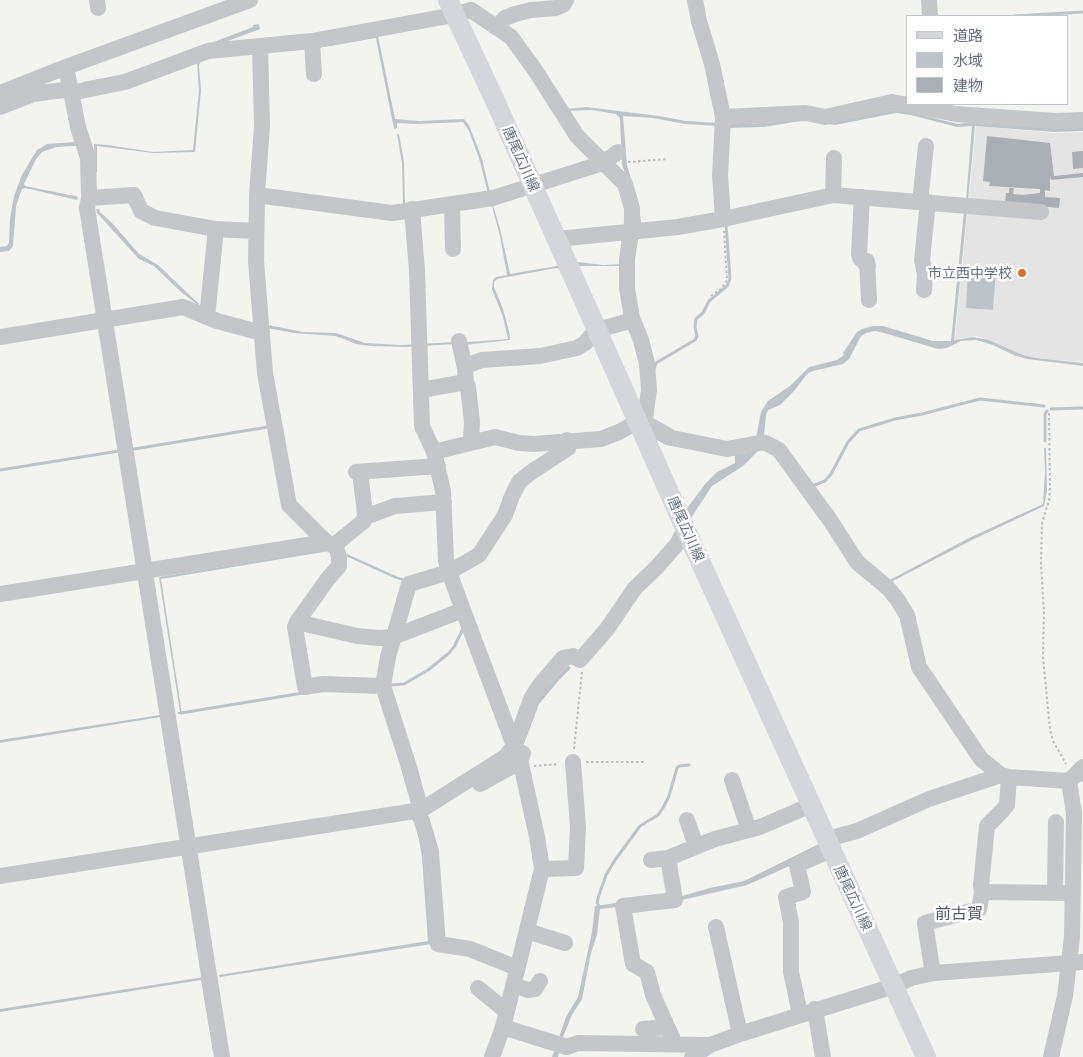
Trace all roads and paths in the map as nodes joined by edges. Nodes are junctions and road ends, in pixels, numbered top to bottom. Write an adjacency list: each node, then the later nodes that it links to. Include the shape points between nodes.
1 (250, 0): 10 (street)
2 (566, 0): 7 (street, via 556,8 514,14)
3 (695, 0): 18 (street)
4 (929, 0): 6 (street)
5 (451, 8): 7 (street, via 471,10); 8 (street); 24 (main road, 唐尾広川線)
6 (930, 15)
7 (497, 27): 23 (street, via 511,37 577,136)
8 (312, 41): 9 (street); 11 (street)
9 (260, 46): 12 (street, via 208,51 125,82); 25 (street, via 262,126)
10 (66, 67): 12 (street); 13 (street)
11 (314, 74)
12 (71, 91): 16 (street, via 33,94); 28 (street, via 88,158)
13 (0, 93)
14 (906, 104): 18 (street, via 892,102 825,118 806,113)
15 (918, 105): 17 (street)
16 (0, 107)
17 (936, 107): 19 (street, via 956,114)
18 (723, 117): 33 (street, via 720,175)
19 (1083, 120)
20 (926, 146): 29 (street)
21 (834, 158): 26 (street)
22 (668, 159): 23 (path)
23 (615, 161): 24 (street); 34 (street)
24 (532, 186): 30 (street, via 493,198); 37 (main road, 唐尾広川線)
25 (257, 195): 31 (street, via 392,213); 36 (street)
26 (833, 195): 27 (street); 33 (street)
27 (862, 197): 29 (street); 41 (street, via 859,254 868,263)
28 (89, 198): 35 (street, via 134,195 141,211 155,218); 43 (street, via 87,208)
29 (924, 202): 32 (street); 39 (street)
30 (452, 204): 31 (street); 38 (street)
31 (412, 209): 50 (street)
32 (1041, 212)
33 (723, 219): 34 (street, via 668,228); 40 (path, via 727,280)
34 (636, 227): 37 (street); 44 (street, via 627,260 627,288)
35 (216, 229): 36 (street); 42 (street)
36 (256, 231): 46 (street)
37 (557, 239): 45 (main road, 唐尾広川線)
38 (453, 249)
39 (924, 290)
40 (711, 296)
41 (869, 300)
42 (207, 317): 43 (street, via 183,308); 46 (street)
43 (105, 320): 47 (street); 62 (street)
44 (633, 320): 45 (street); 52 (street, via 647,364 649,390)
45 (597, 330): 49 (street, via 585,343 571,350 540,356 482,360 471,364); 52 (main road, 唐尾広川線)
46 (262, 333): 59 (street, via 264,373 289,505)
47 (0, 337)
48 (459, 340): 49 (street)
49 (466, 375): 50 (street); 54 (street)
50 (421, 390): 55 (street, via 422,426)
51 (1049, 413): 74 (path, via 1050,486 1042,522 1043,657 1050,730)
52 (641, 426): 53 (street, via 601,439); 58 (main road, 唐尾広川線); 73 (street, via 651,426 672,438 726,449 758,443 779,450 857,562 897,599 907,615 919,666 981,759)
53 (567, 440): 54 (street, via 534,444 495,437); 61 (street, via 568,448 519,482 505,515 478,555)
54 (472, 442): 55 (street)
55 (436, 459): 56 (street); 57 (street, via 358,472)
56 (444, 502): 57 (street, via 395,506); 61 (street)
57 (365, 517): 59 (street, via 360,526)
58 (684, 526): 67 (street, via 656,568 635,588 607,629); 76 (main road, 唐尾広川線)
59 (329, 544): 62 (street); 65 (street, via 336,547 339,566)
60 (426, 568): 61 (street)
61 (448, 568): 64 (street); 66 (street, via 409,584)
62 (145, 572): 63 (street); 83 (street)
63 (0, 594)
64 (463, 610): 66 (street); 70 (street)
65 (297, 622): 66 (street, via 357,636); 68 (street, via 305,687 323,684)
66 (393, 637): 68 (street)
67 (580, 660): 70 (street, via 573,656 564,658 540,686 531,699); 72 (path)
68 (383, 686): 77 (street)
69 (534, 723): 71 (street)
70 (514, 746): 71 (street); 77 (street, via 504,757)
71 (520, 762): 77 (street); 86 (street)
72 (573, 762): 86 (street, via 578,827 576,868)
73 (1005, 776): 74 (street); 81 (street, via 929,799); 88 (street, via 1007,805 987,826)
74 (1074, 776): 90 (street)
75 (732, 780): 80 (street)
76 (811, 805): 80 (street); 81 (main road, 唐尾広川線)
77 (420, 814): 83 (street); 95 (street, via 431,852 438,944 470,949)
78 (687, 820): 82 (street)
79 (1056, 822): 89 (street)
80 (749, 830): 82 (street)
81 (829, 844): 99 (main road, 唐尾広川線); 102 (street, via 797,865 803,892 786,897 791,972)
82 (696, 846): 84 (street)
83 (189, 847): 87 (street); 109 (street)
84 (668, 858): 85 (street); 104 (street, via 675,900 623,906 633,964 647,972 653,996)
85 (651, 860)
86 (542, 869): 92 (street)
87 (0, 876)
88 (982, 892): 89 (street); 96 (street, via 980,909 925,923)
89 (1055, 893): 90 (street)
90 (1073, 893): 94 (street)
91 (716, 928): 106 (street)
92 (527, 931): 93 (street); 95 (street)
93 (565, 943)
94 (1075, 963): 99 (street, via 934,973); 114 (street)
95 (518, 968): 98 (street)
96 (932, 968)
97 (540, 981): 98 (street, via 534,989 528,990)
98 (513, 985): 103 (street)
99 (894, 986): 101 (street); 113 (main road, 唐尾広川線)
100 (478, 988): 103 (street)
101 (815, 1009): 106 (street); 112 (street)
102 (799, 1010)
103 (505, 1019): 107 (street, via 566,1048 578,1043); 110 (street)
104 (667, 1027): 105 (street); 107 (street)
105 (643, 1029)
106 (740, 1034): 108 (street)
107 (675, 1044): 108 (street)
108 (710, 1045): 111 (street)
109 (222, 1057)
110 (492, 1057)
111 (692, 1057)
112 (823, 1057)
113 (926, 1057)
114 (1051, 1057)

